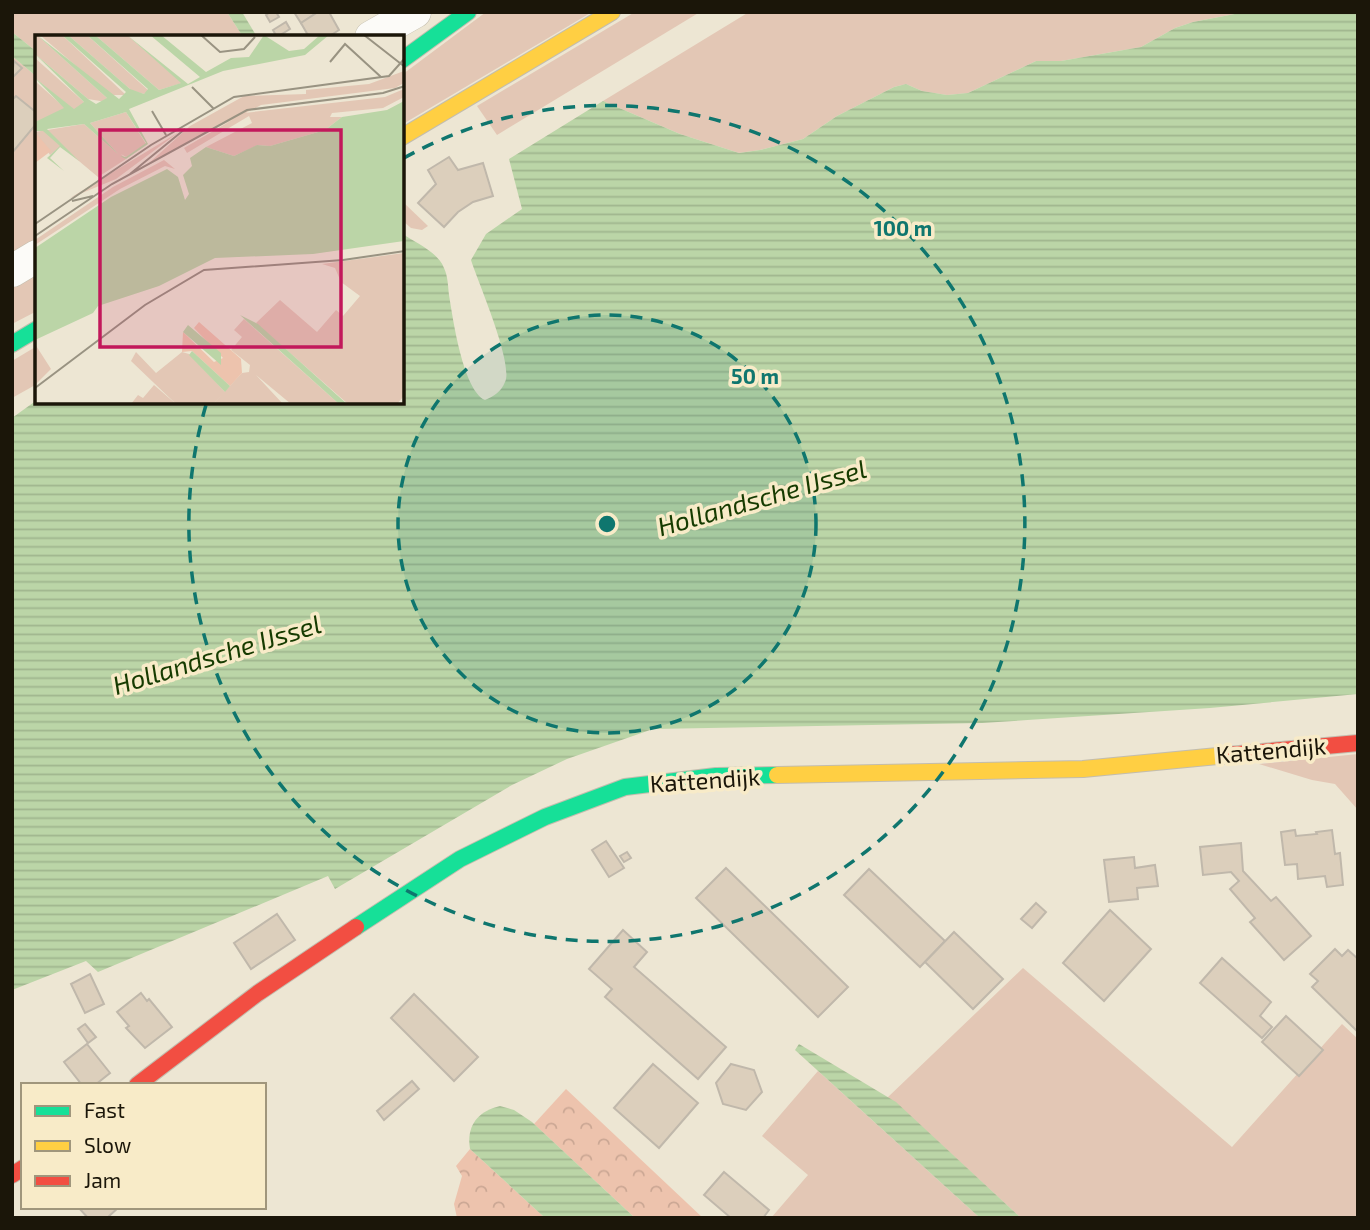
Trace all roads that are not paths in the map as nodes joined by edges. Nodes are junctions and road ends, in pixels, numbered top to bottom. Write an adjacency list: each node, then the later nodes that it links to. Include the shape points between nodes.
1 (415, 12): 4 (street)
2 (468, 12): 5 (street)
3 (612, 12): 6 (street)
4 (371, 27)
5 (404, 59)
6 (404, 136)
7 (35, 257): 8 (street)
8 (12, 271)
9 (35, 330): 10 (street)
10 (12, 344)
11 (1358, 743): 12 (street, Kattendijk, via 1083,769 716,776 625,787 545,817 460,859 258,993)
12 (140, 1083)

